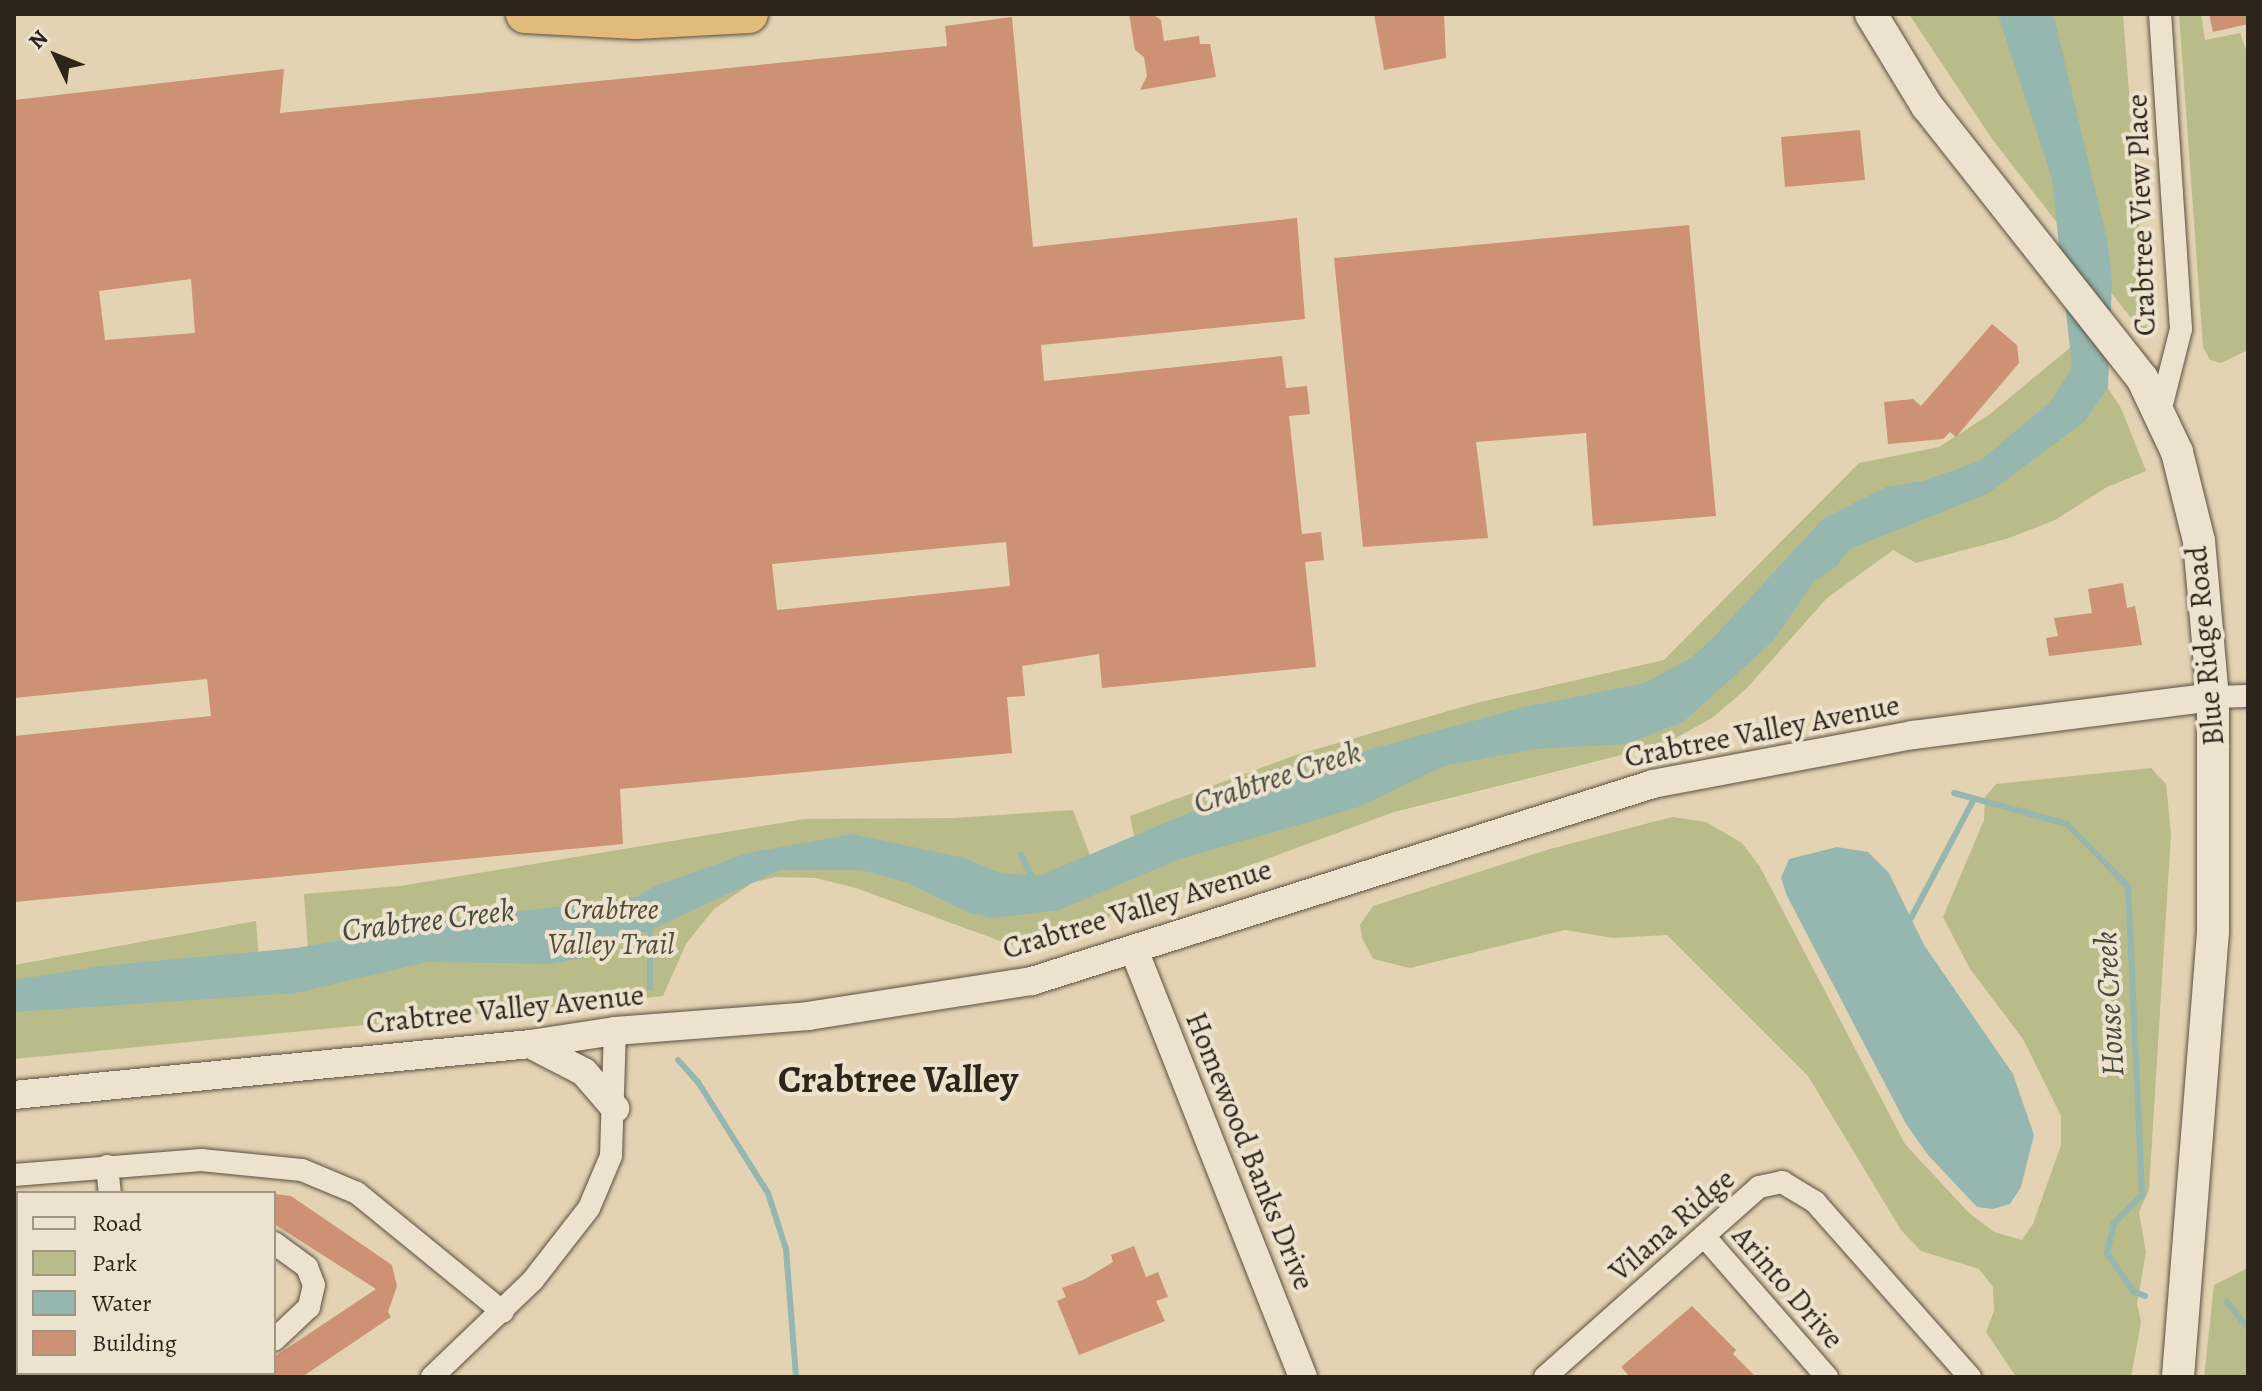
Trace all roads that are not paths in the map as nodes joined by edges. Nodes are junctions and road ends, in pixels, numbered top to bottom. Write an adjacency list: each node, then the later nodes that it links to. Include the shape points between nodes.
1 (525, 14): 2 (highway, via 636,20)
2 (749, 14)
3 (1871, 14): 5 (main road, Blue Ridge Road, via 1927,106 2142,378)
4 (2160, 14): 5 (street, Crabtree View Place, via 2181,329)
5 (2160, 412): 7 (main road, Blue Ridge Road, via 2177,452 2199,541)
6 (2248, 696): 7 (street)
7 (2213, 697): 8 (street, Crabtree Valley Avenue, via 1913,735 1653,784); 25 (main road, Blue Ridge Road, via 2213,932)
8 (1134, 950): 9 (street, Crabtree Valley Avenue, via 1032,981 808,1016); 21 (street, Homewood Banks Drive)
9 (615, 1031): 10 (street, Crabtree Valley Avenue); 12 (street)
10 (530, 1044): 11 (street, Crabtree Valley Avenue); 12 (street, via 584,1072)
11 (14, 1095)
12 (615, 1108): 18 (street, via 611,1156 589,1208)
13 (107, 1166): 14 (street); 15 (street); 18 (street, via 201,1160 302,1170 357,1193)
14 (14, 1175)
15 (110, 1191)
16 (1704, 1236): 22 (street, Vilana Ridge); 23 (street, Arinto Drive); 24 (street, Vilana Ridge, via 1759,1187 1792,1184 1815,1202)
17 (276, 1244): 19 (street, via 307,1267 314,1285 309,1307)
18 (503, 1312): 20 (street)
19 (276, 1338)
20 (432, 1377)
21 (1303, 1377)
22 (1545, 1377)
23 (1827, 1377)
24 (1970, 1377)
25 (2178, 1377)

